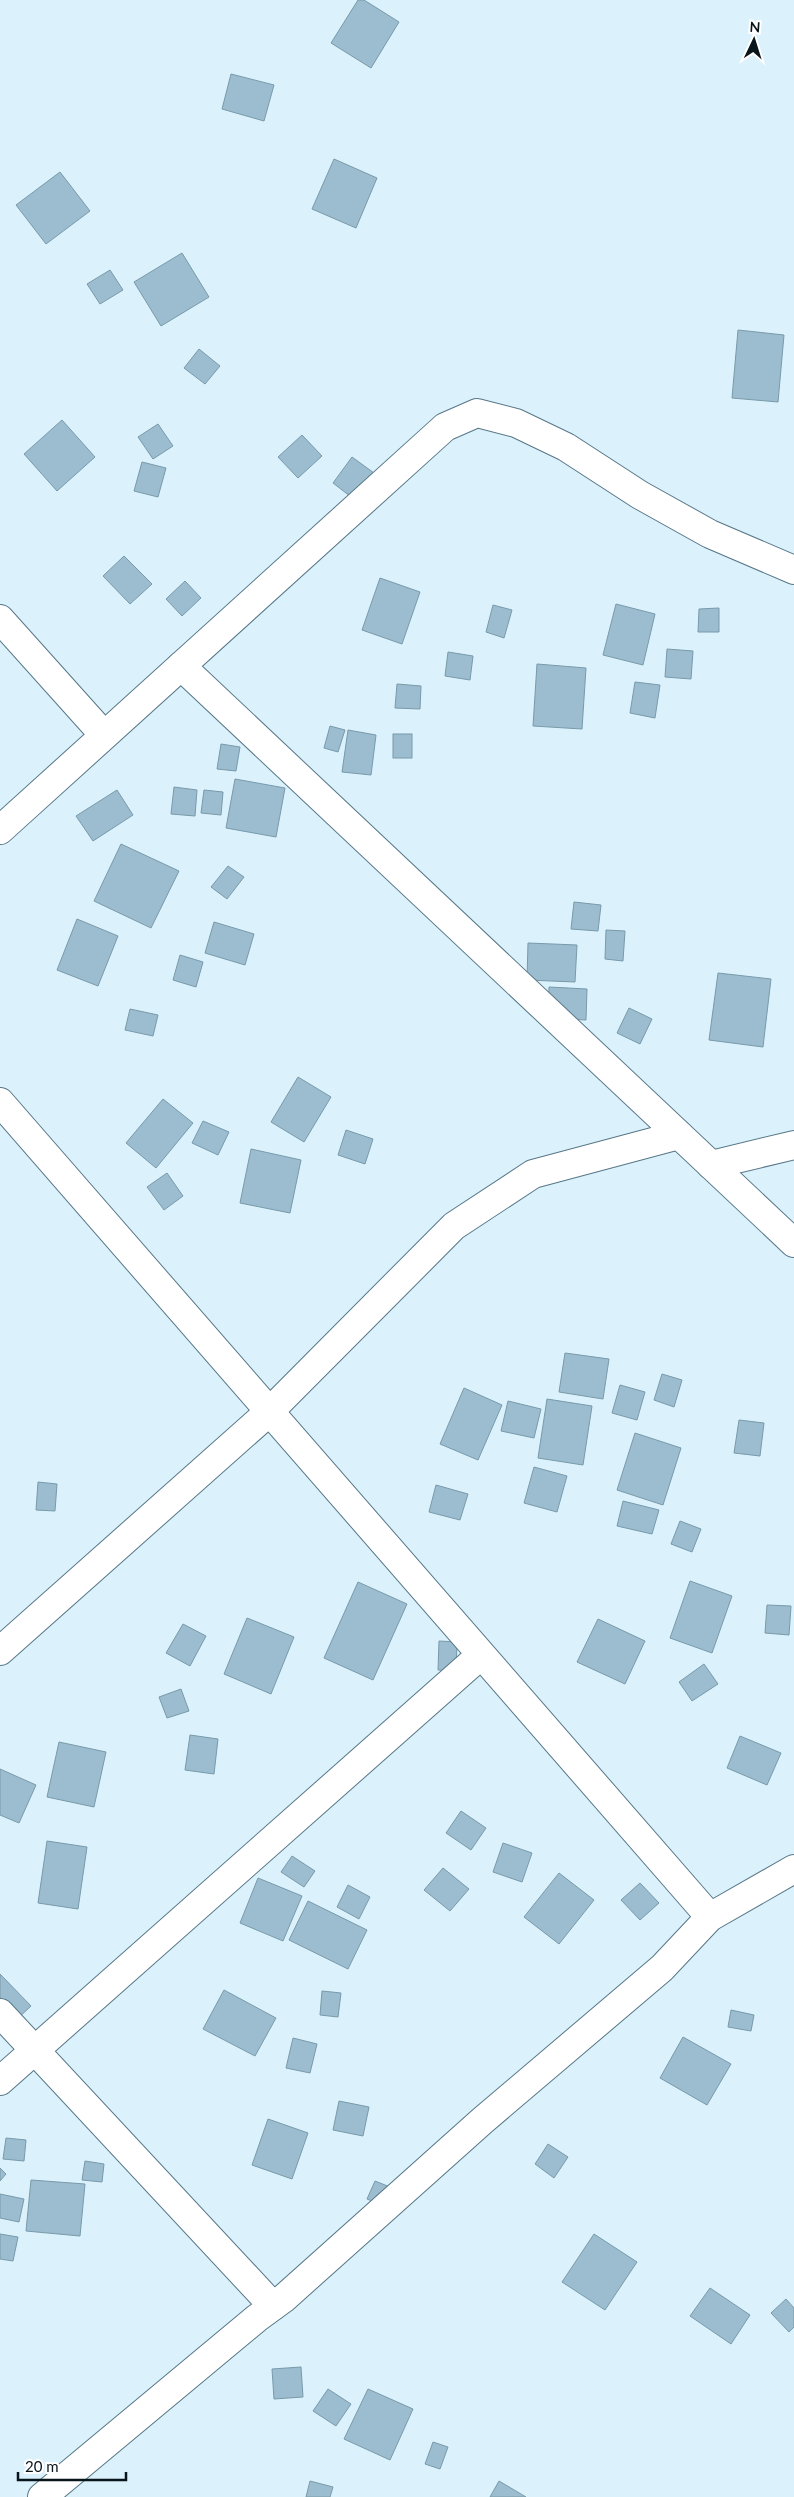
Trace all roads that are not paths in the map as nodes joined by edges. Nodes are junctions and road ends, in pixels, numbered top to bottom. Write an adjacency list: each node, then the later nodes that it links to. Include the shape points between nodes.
1 (794, 570): 3 (street, via 710,534 640,495 566,447 516,423 477,413 445,427)
2 (0, 619): 4 (street)
3 (181, 666): 4 (street); 7 (street)
4 (104, 735): 5 (street)
5 (0, 830)
6 (0, 1102): 11 (street)
7 (679, 1135): 9 (street); 11 (street, via 533,1174 454,1226)
8 (794, 1145): 9 (street)
9 (711, 1165): 10 (street)
10 (794, 1243)
11 (269, 1412): 12 (street); 13 (street)
12 (0, 1651)
13 (481, 1654): 15 (street); 17 (street)
14 (794, 1869): 15 (street)
15 (710, 1917): 19 (street, via 662,1968 482,2121)
16 (0, 2013): 17 (street)
17 (34, 2051): 18 (street); 19 (street)
18 (0, 2081)
19 (273, 2306): 20 (street)
20 (42, 2497)

